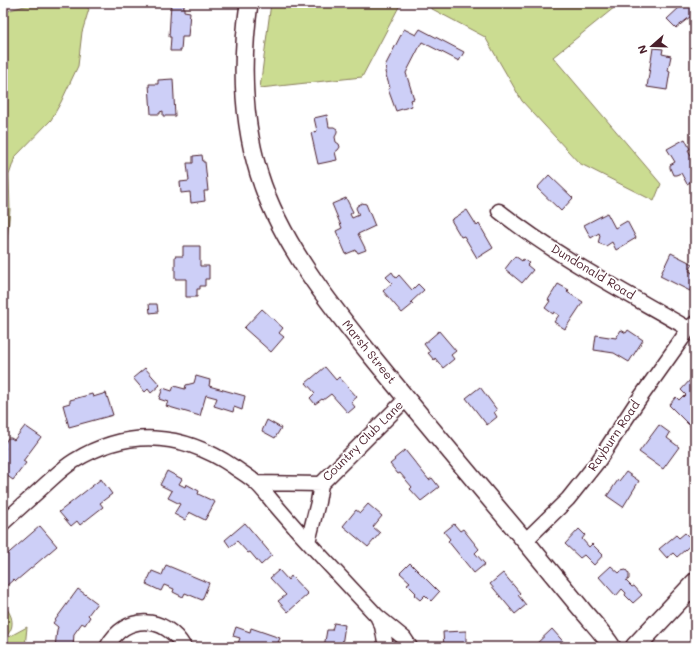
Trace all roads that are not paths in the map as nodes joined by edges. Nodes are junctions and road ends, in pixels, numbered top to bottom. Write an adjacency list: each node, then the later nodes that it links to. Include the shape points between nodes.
1 (249, 3): 4 (street, Marsh Street, via 244,57 246,112 256,162 267,196 310,275)
2 (499, 210): 3 (street, Dundonald Road, via 521,228 588,270)
3 (692, 326): 8 (street, Rayburn Road, via 599,460 568,499)
4 (406, 399): 6 (street, Country Club Lane); 8 (street, Marsh Street)
5 (256, 483): 6 (street, Country Club Lane); 7 (street, via 225,461 191,445 172,440 134,439 100,447 72,462); 9 (street)
6 (321, 484): 9 (street, Country Club Lane)
7 (3, 523)
8 (525, 541): 16 (street, Marsh Street)
9 (308, 542): 11 (street)
10 (695, 583): 17 (main road)
11 (377, 616): 14 (street, via 382,626); 15 (street, via 404,638)
12 (107, 647): 13 (street, via 114,636 125,627 145,622 165,627)
13 (184, 647)
14 (386, 647)
15 (410, 647)
16 (612, 647)
17 (635, 647)

